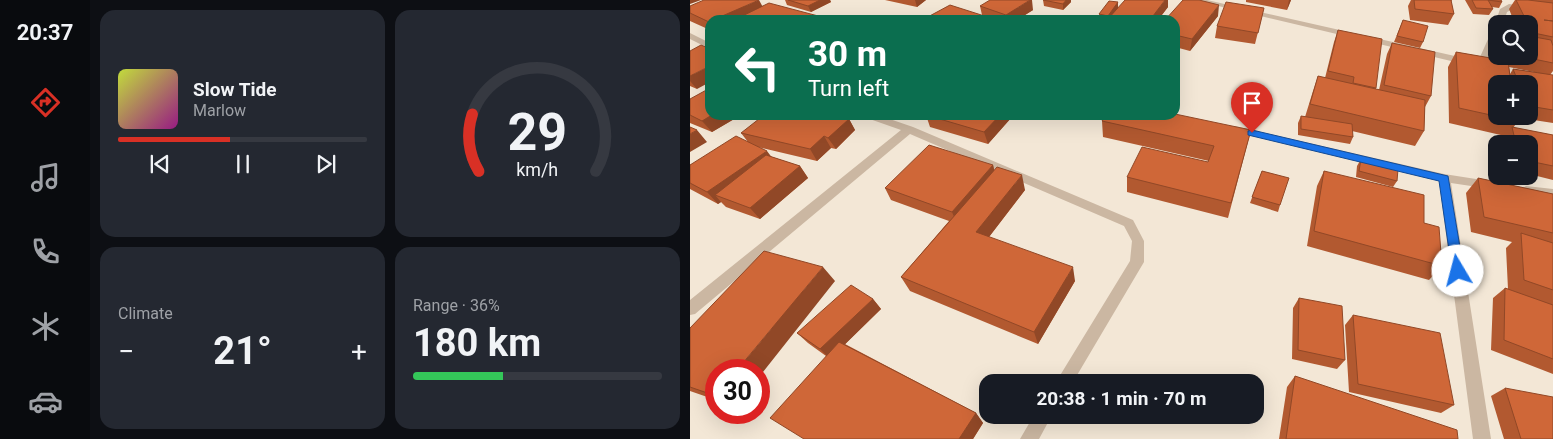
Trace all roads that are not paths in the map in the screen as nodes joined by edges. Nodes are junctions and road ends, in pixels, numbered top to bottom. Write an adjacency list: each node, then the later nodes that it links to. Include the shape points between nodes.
1 (1197, 0): 6 (street, via 1486,67)
2 (1553, 12): 3 (street, via 1512,6)
3 (1502, 15)
4 (690, 36): 5 (street)
5 (705, 44)
6 (1488, 60)
7 (882, 120): 9 (street)
8 (1223, 126): 10 (street)
9 (909, 130): 14 (street); 15 (street, via 1129,224 1138,242 1137,262)
10 (1444, 178): 11 (street); 18 (street)
11 (1498, 186)
12 (1517, 188): 13 (street)
13 (1553, 193)
14 (690, 309)
15 (1069, 374)
16 (1038, 424): 17 (street)
17 (1029, 439)
18 (1482, 439)

